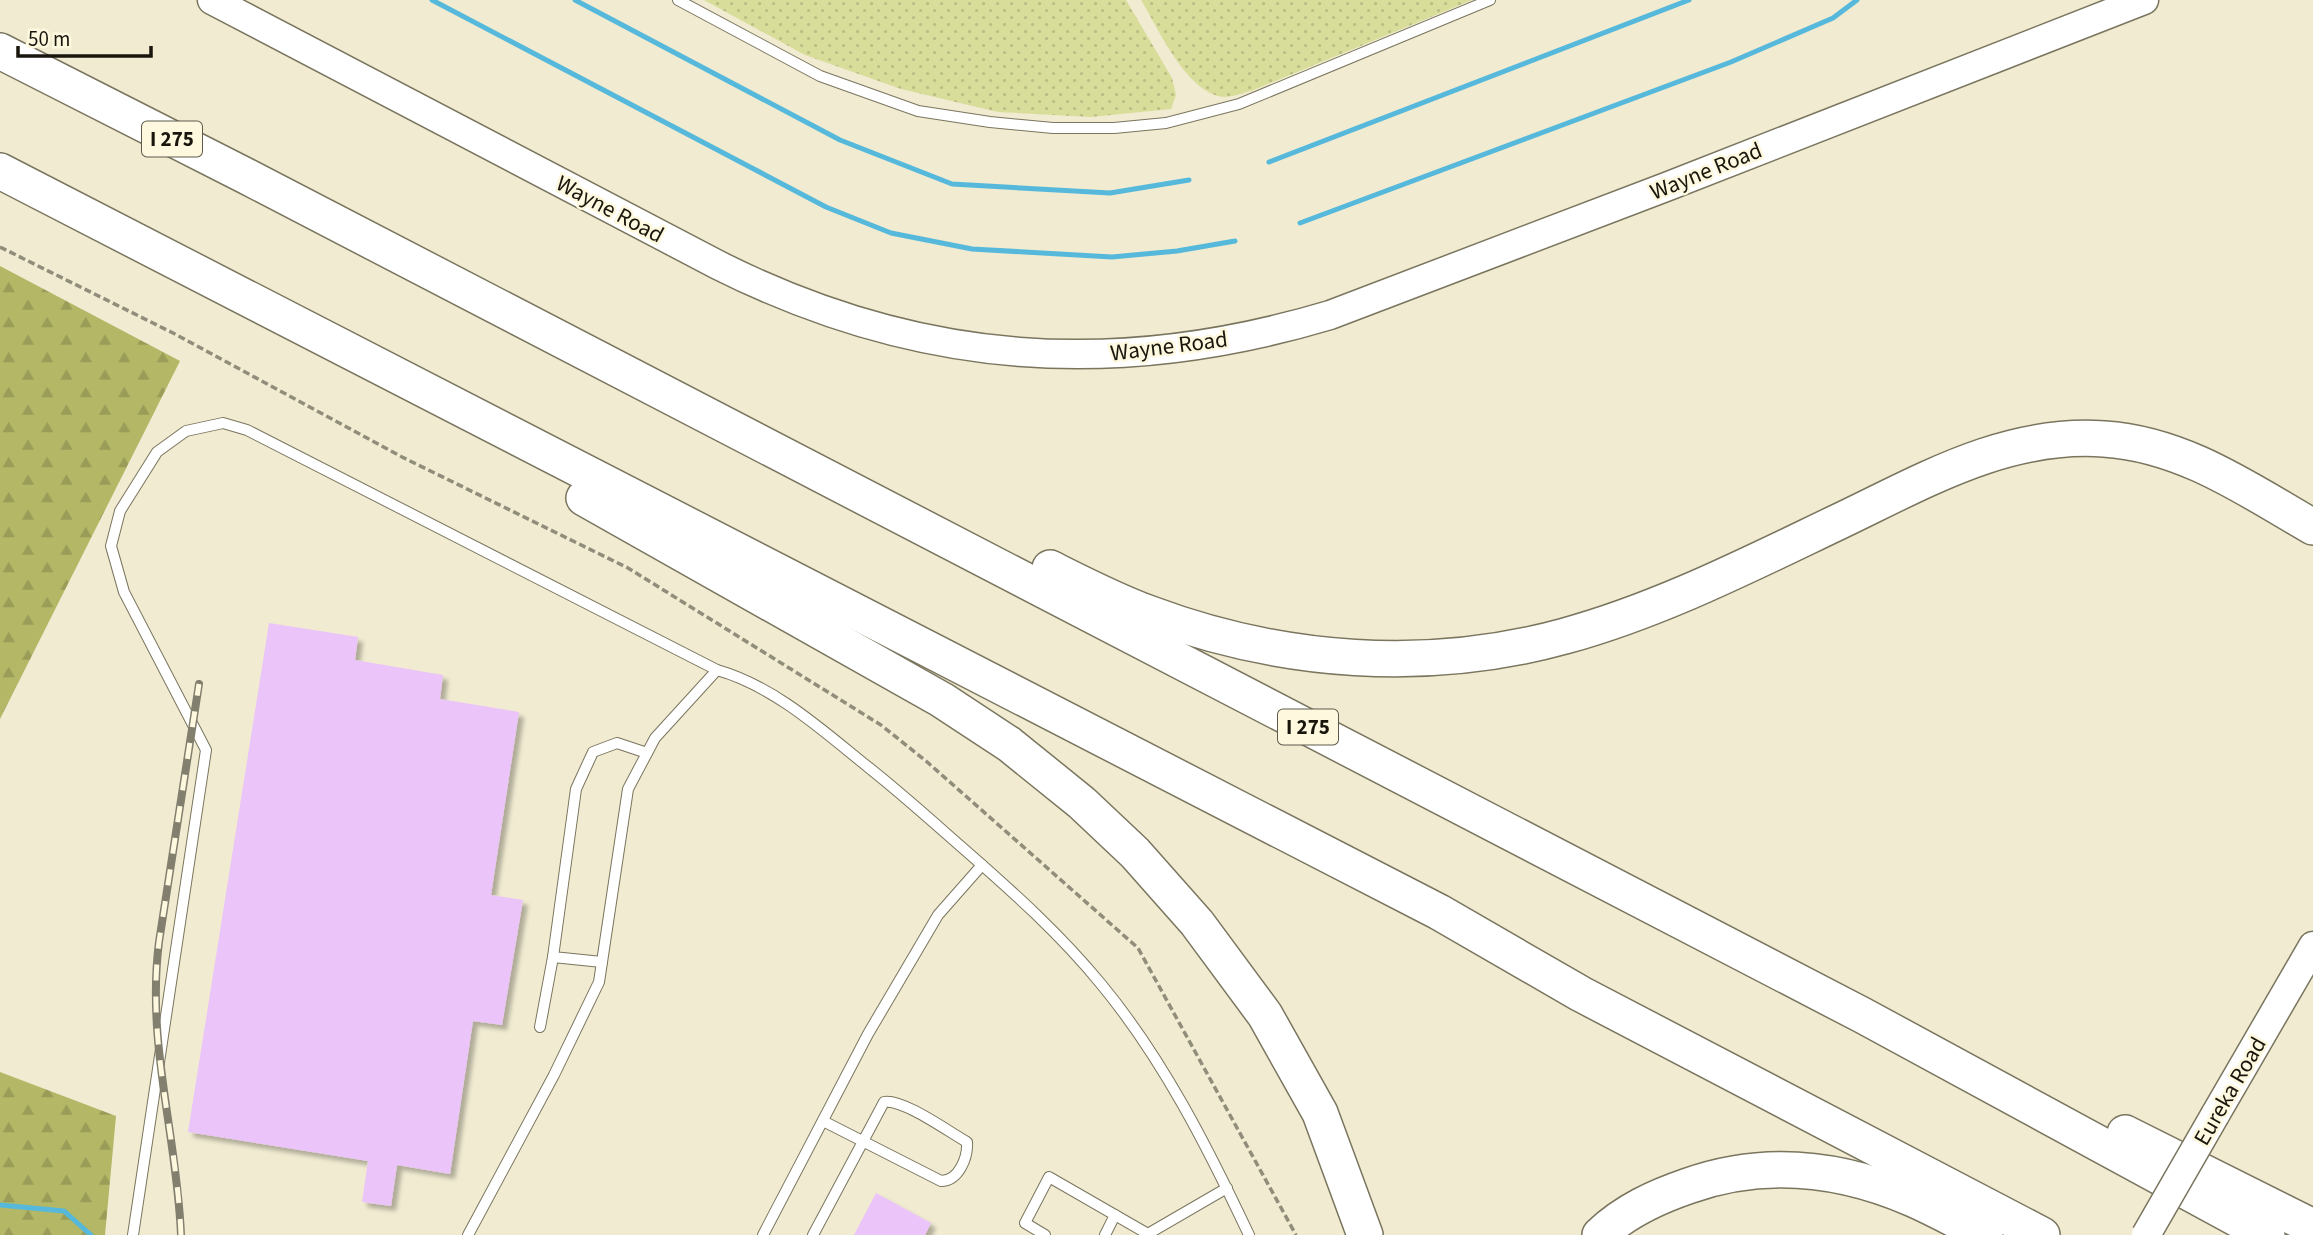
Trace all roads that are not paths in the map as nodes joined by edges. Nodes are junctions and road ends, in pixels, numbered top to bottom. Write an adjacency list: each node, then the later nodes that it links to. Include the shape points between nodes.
1 (212, 0): 4 (main road, Wayne Road, via 718,265 797,301 923,339 1010,352 1098,355 1218,343 1330,315)
2 (678, 0): 3 (lane, via 820,76 918,111 1053,128 1166,123 1239,104)
3 (1490, 0)
4 (2144, 0)
5 (0, 51): 7 (highway, I 275)
6 (0, 172): 8 (highway)
7 (344, 227): 9 (highway, via 561,320 1054,570 1148,613 1236,641 1328,657 1434,658 1495,652 1566,636 1730,574 1986,454 2040,440 2105,439 2182,455); 16 (highway, I 275)
8 (303, 327): 31 (highway, via 530,468 942,700 1009,744 1082,803 1135,853 1197,923 1265,1015 1320,1112); 34 (highway, via 1439,912 1581,994)
9 (2313, 527)
10 (717, 670): 11 (lane); 12 (lane, via 736,675 798,712); 24 (lane, via 247,430 223,424 186,431 157,452 120,511 111,547 124,592 206,750)
11 (647, 752): 14 (lane, via 617,743 593,752 576,789); 15 (lane, via 628,789)
12 (982, 865): 18 (lane, via 938,915); 20 (lane, via 1037,914 1102,985 1162,1069)
13 (2313, 946): 35 (main road, Eureka Road, bridge)
14 (553, 957): 15 (lane); 17 (lane)
15 (602, 962): 25 (lane, via 599,982 554,1075)
16 (1862, 1015): 22 (highway, via 2022,1082); 36 (highway, I 275)
17 (540, 1027)
18 (823, 1121): 19 (lane); 26 (lane)
19 (863, 1141): 19 (lane, via 888,1100 967,1142 968,1150 956,1176 941,1181); 27 (lane)
20 (1227, 1188): 23 (lane); 30 (lane)
21 (1115, 1215): 23 (lane); 28 (lane, via 1049,1177 1025,1223); 29 (lane)
22 (2313, 1227)
23 (1147, 1234)
24 (133, 1235)
25 (468, 1235)
26 (763, 1235)
27 (813, 1235)
28 (1045, 1235)
29 (1105, 1235)
30 (1249, 1235)
31 (1365, 1235)
32 (1600, 1235): 33 (highway, via 1656,1197 1721,1174 1774,1168 1840,1175 1912,1198)
33 (1985, 1235)
34 (2042, 1235)
35 (2146, 1235)
36 (2267, 1235)

